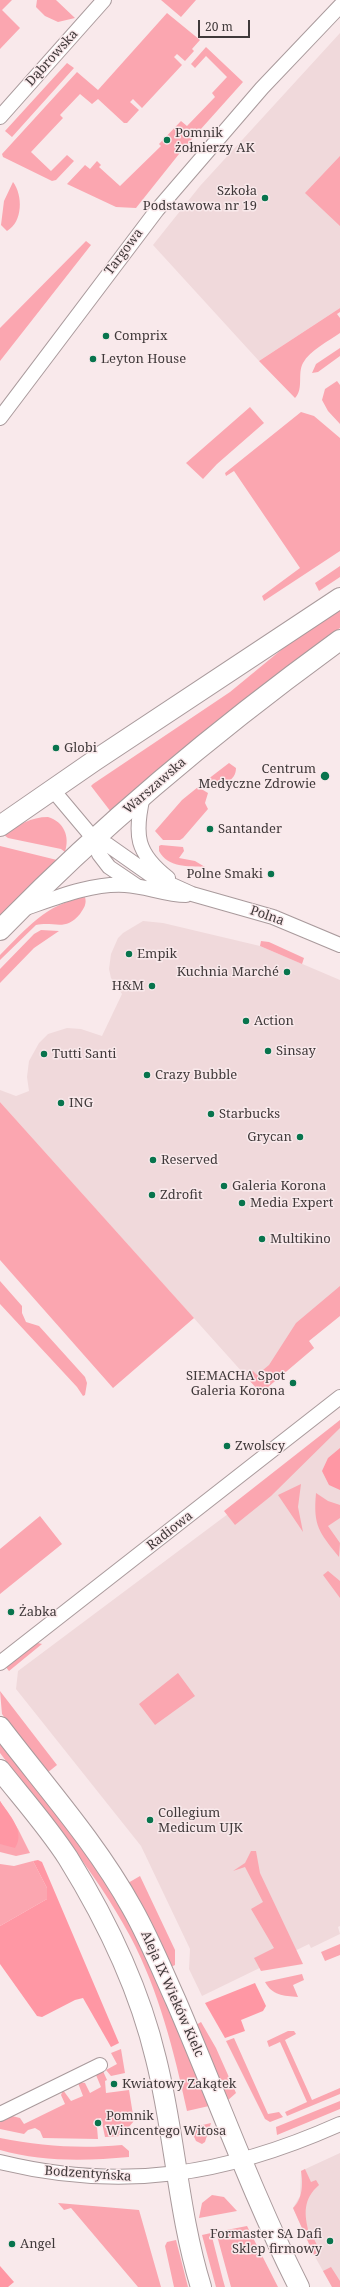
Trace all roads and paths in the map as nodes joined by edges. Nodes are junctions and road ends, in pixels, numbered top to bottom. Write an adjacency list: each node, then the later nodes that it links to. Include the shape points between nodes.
1 (104, 0): 3 (street, Dąbrowska)
2 (340, 6): 4 (street, Targowa, via 262,88 157,210)
3 (0, 117)
4 (0, 418)
5 (340, 598): 7 (main road)
6 (340, 640): 8 (main road, Warszawska, via 270,692)
7 (52, 789): 9 (main road); 10 (street, Polna)
8 (143, 796): 10 (main road, Warszawska); 12 (street, Polna, via 139,830 144,856)
9 (0, 826)
10 (94, 839): 11 (street, Polna, via 99,854 109,867); 12 (street, Polna, via 108,845 152,876); 13 (main road, Warszawska)
11 (137, 886): 12 (street, Polna, via 167,894); 13 (street, Polna, via 113,885 80,891)
12 (192, 894): 15 (street, Polna, via 273,917)
13 (19, 910): 14 (main road, Warszawska)
14 (0, 930)
15 (340, 945)
16 (340, 1397): 17 (street, Radiowa)
17 (0, 1663)
18 (0, 1727): 23 (main road, Aleja IX Wieków Kielc, via 100,1858 132,1908 194,2042)
19 (0, 1770): 25 (main road, via 67,1858 94,1903 128,1972 144,2013 156,2059)
20 (100, 2065): 21 (street)
21 (0, 2114)
22 (340, 2124): 23 (street, Bodzentyńska, via 288,2147)
23 (243, 2160): 25 (street, Bodzentyńska); 27 (main road, Aleja IX Wieków Kielc, via 269,2225)
24 (0, 2162): 25 (street, Bodzentyńska, via 83,2176 133,2178)
25 (177, 2173): 26 (main road)
26 (201, 2287)
27 (299, 2287)

